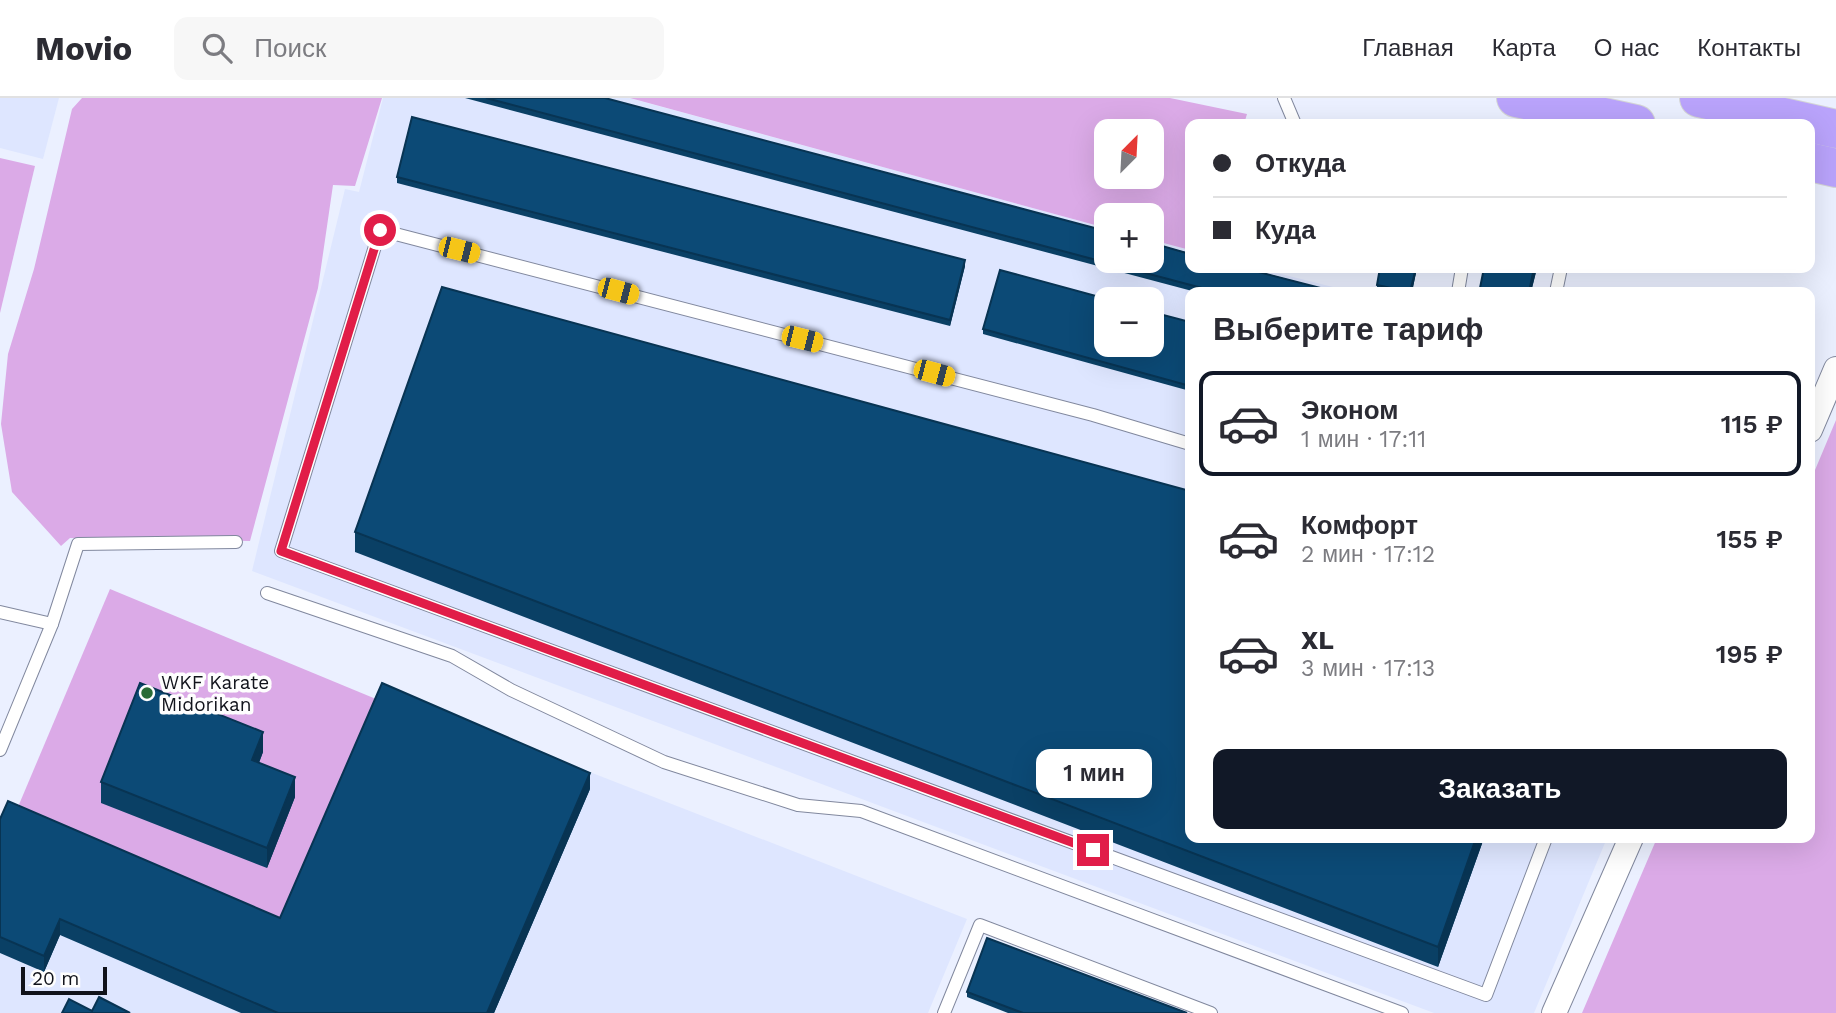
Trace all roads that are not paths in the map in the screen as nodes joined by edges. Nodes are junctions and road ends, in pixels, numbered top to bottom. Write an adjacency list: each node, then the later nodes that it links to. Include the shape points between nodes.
1 (1284, 98): 4 (lane)
2 (1516, 98): 5 (highway)
3 (1699, 98): 6 (highway)
4 (1294, 119)
5 (1605, 119)
6 (1792, 119)
7 (1815, 124): 8 (highway)
8 (1836, 129)
9 (1815, 163): 10 (highway)
10 (1836, 168)
11 (1836, 369): 12 (street)
12 (1815, 418)
13 (1185, 443): 19 (lane, via 380,230 281,551 1486,995)
14 (236, 542): 17 (lane, via 78,544)
15 (267, 593): 23 (lane, via 452,656 511,690 664,762 798,805 861,811)
16 (0, 612): 17 (lane)
17 (52, 624): 18 (lane)
18 (0, 750)
19 (1544, 843)
20 (1629, 843): 24 (street)
21 (949, 1012): 22 (lane, via 980,925)
22 (1210, 1013)
23 (1402, 1013)
24 (1554, 1013)

